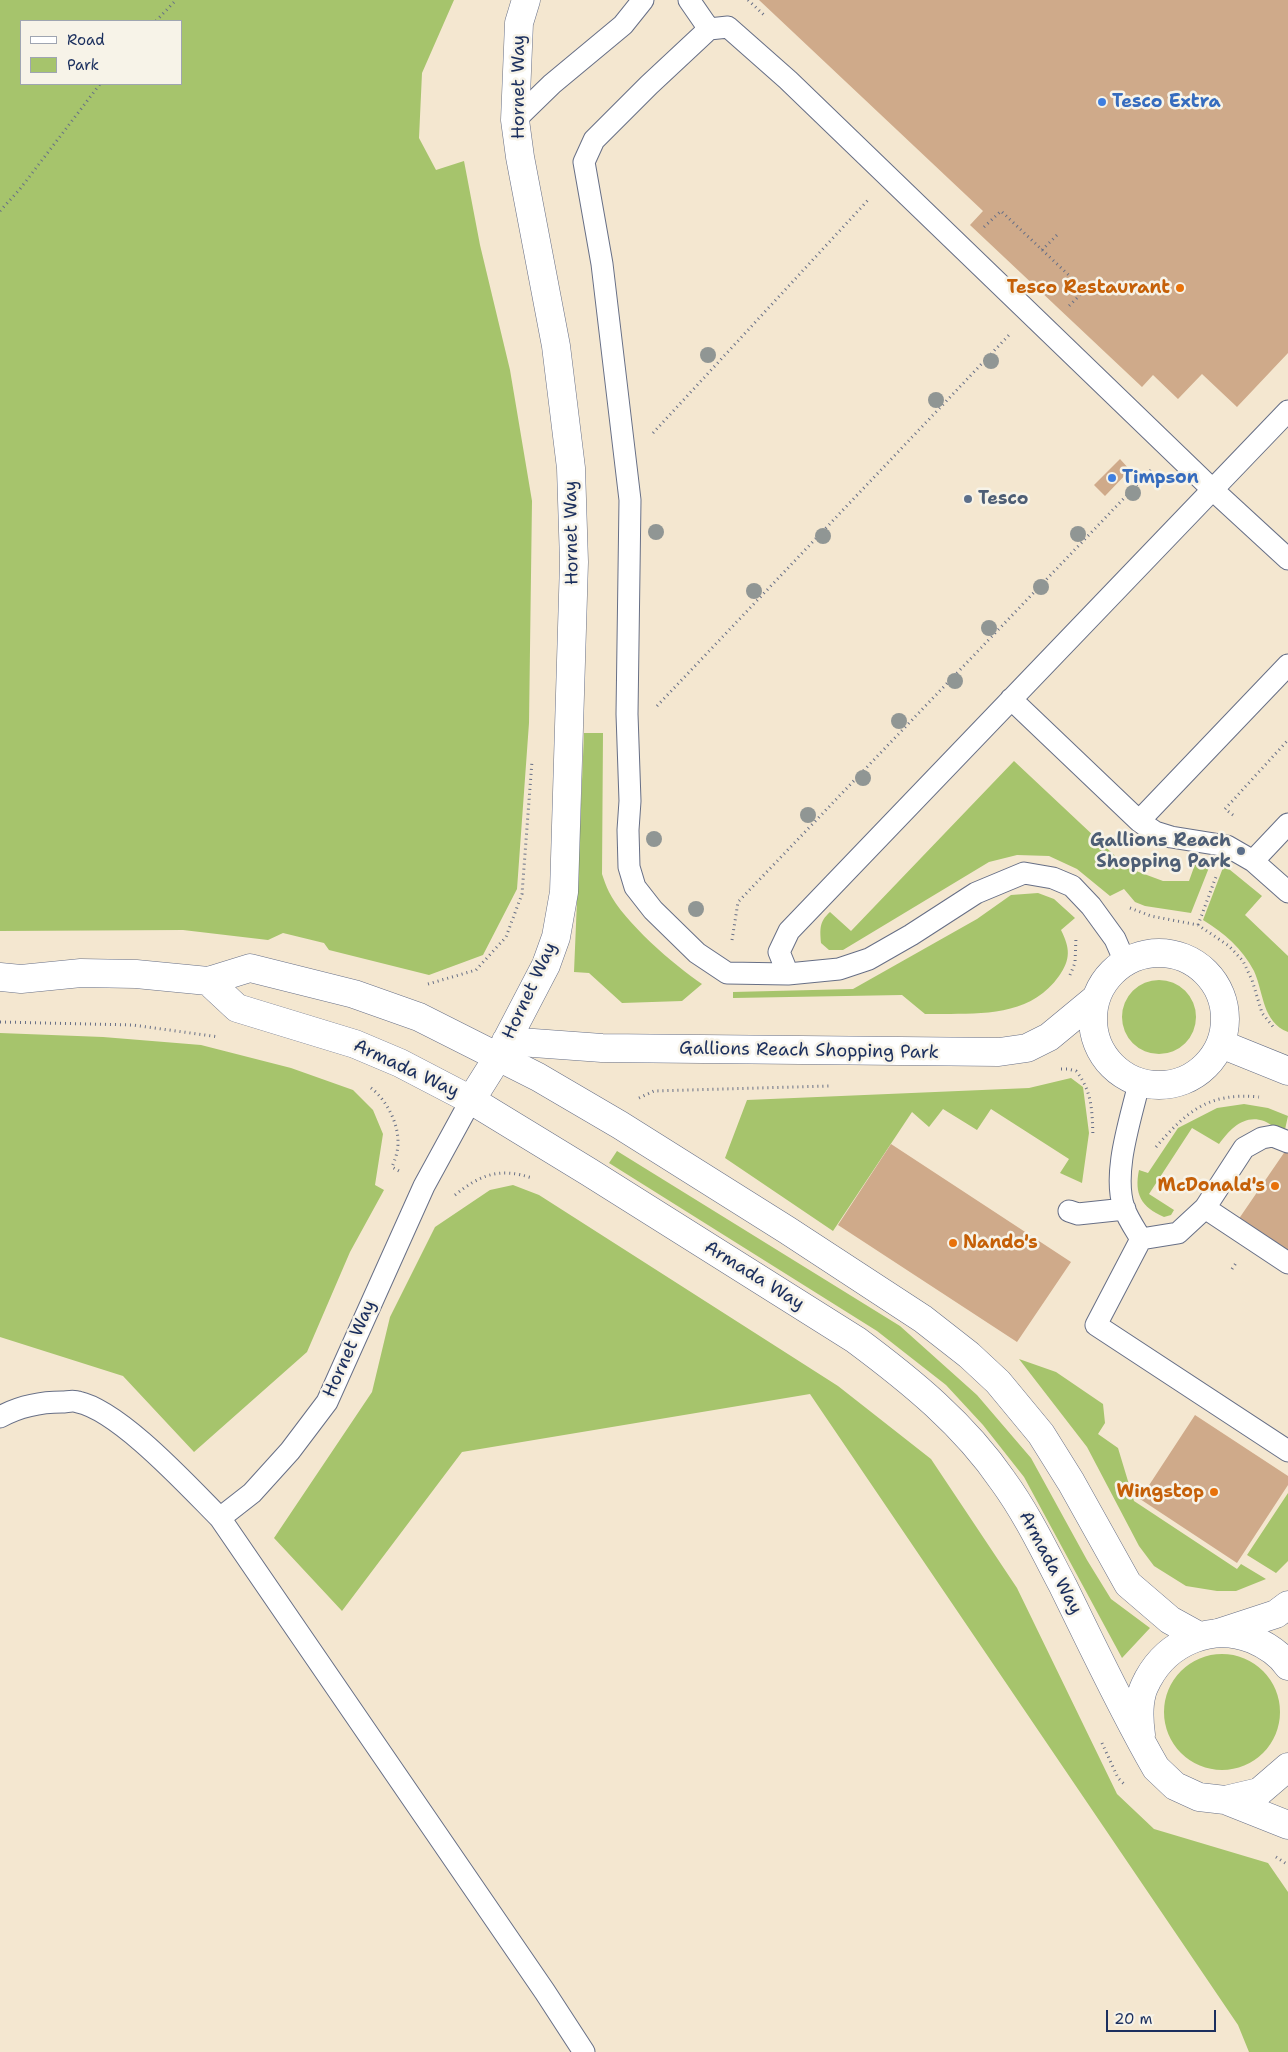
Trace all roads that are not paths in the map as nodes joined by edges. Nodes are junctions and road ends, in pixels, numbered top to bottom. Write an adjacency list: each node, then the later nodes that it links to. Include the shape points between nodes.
1 (526, 0): 5 (street, Hornet Way, via 519,23)
2 (644, 0): 5 (lane, via 622,25)
3 (689, 0): 4 (lane)
4 (710, 29): 7 (lane, via 728,27 769,61); 16 (lane, via 594,140 584,162 602,264 630,500 629,867 635,887 697,953 727,973)
5 (515, 120): 21 (street, Hornet Way, via 556,346 571,468 574,562 564,892 556,937 546,965)
6 (1288, 411): 7 (lane)
7 (1213, 490): 8 (lane); 10 (lane)
8 (1288, 560)
9 (1288, 665): 11 (lane)
10 (1011, 699): 11 (lane); 16 (lane, via 789,930 779,952)
11 (1139, 820): 13 (lane, via 1155,832 1171,837 1227,846)
12 (1288, 824): 13 (lane)
13 (1253, 862): 14 (lane)
14 (1288, 892)
15 (1125, 962): 16 (lane, via 1115,939 1072,886 1053,878 1024,873 976,893 869,958 839,969); 19 (street, Gallions Reach Shopping Park, via 1112,972); 20 (street, Gallions Reach Shopping Park, via 1144,954 1165,953 1185,958 1202,969 1216,985 1224,1004)
16 (788, 974)
17 (0, 977): 18 (street, via 21,979 90,973)
18 (208, 981): 21 (street, via 250,968 354,994); 24 (street, Armada Way, via 236,1008 355,1044)
19 (1095, 999): 21 (street, Gallions Reach Shopping Park, via 1049,1037 1027,1048 999,1052); 23 (street, Gallions Reach Shopping Park, via 1092,1020 1096,1040 1106,1059 1121,1074)
20 (1221, 1044): 22 (street); 23 (street, Gallions Reach Shopping Park, via 1211,1061 1196,1074 1159,1086)
21 (502, 1049): 24 (street, Hornet Way); 35 (street, via 538,1077 620,1125 924,1319 969,1355 998,1382 1041,1434 1128,1584 1170,1620)
22 (1288, 1071)
23 (1140, 1083): 27 (lane, via 1121,1170 1120,1187)
24 (471, 1100): 33 (lane, Hornet Way, via 424,1186 328,1402 290,1452 252,1492); 37 (street, Armada Way, via 856,1340 927,1395 1003,1480 1032,1526)
25 (1288, 1142): 26 (lane, via 1273,1136 1244,1148)
26 (1205, 1208): 29 (lane, via 1178,1234); 30 (lane)
27 (1125, 1209): 28 (lane, via 1078,1214); 29 (lane)
28 (1069, 1211)
29 (1141, 1239): 32 (lane, via 1096,1325)
30 (1288, 1263)
31 (0, 1417): 33 (lane, via 42,1402 78,1401 112,1417)
32 (1288, 1452)
33 (220, 1518): 41 (lane)
34 (1288, 1605): 35 (street, via 1276,1614)
35 (1209, 1634): 36 (street, via 1242,1636 1265,1644); 37 (street, Armada Way, via 1174,1648 1154,1667 1142,1691 1138,1718)
36 (1288, 1666)
37 (1143, 1746): 39 (street, Armada Way, via 1156,1768 1175,1786 1199,1797)
38 (1288, 1768): 39 (street, Armada Way, via 1259,1792)
39 (1225, 1800): 40 (street, Armada Way)
40 (1288, 1825)
41 (584, 2052)

